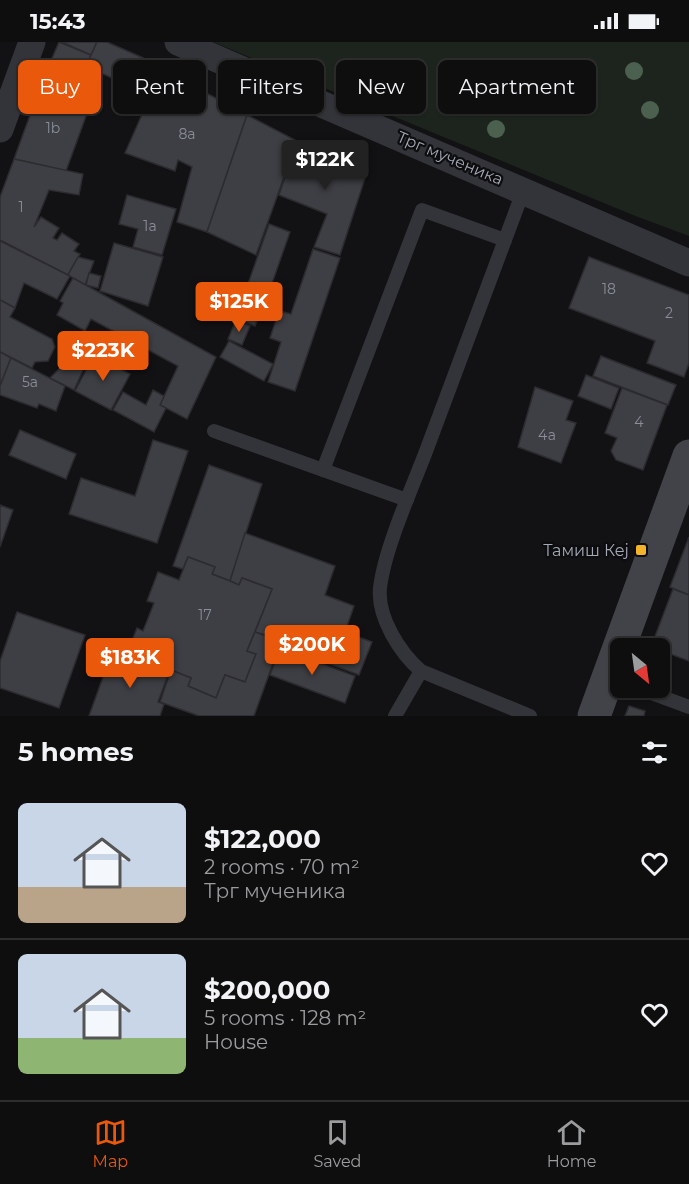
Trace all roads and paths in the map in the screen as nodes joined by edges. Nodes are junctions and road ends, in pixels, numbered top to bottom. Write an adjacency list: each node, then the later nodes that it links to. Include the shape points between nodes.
1 (32, 42): 3 (street)
2 (178, 42): 4 (street, Трг мученика)
3 (0, 129)
4 (524, 189): 5 (lane); 6 (street, Трг мученика)
5 (505, 240): 9 (lane, via 423,210); 10 (lane)
6 (689, 263)
7 (214, 431): 9 (lane)
8 (689, 456): 11 (main road)
9 (323, 470): 10 (lane)
10 (407, 501): 12 (lane, via 380,589 394,636 407,658)
11 (634, 638)
12 (421, 671): 16 (lane); 17 (lane)
13 (610, 696): 18 (main road)
14 (665, 698): 15 (lane)
15 (689, 707)
16 (395, 716)
17 (530, 716)
18 (594, 716)

